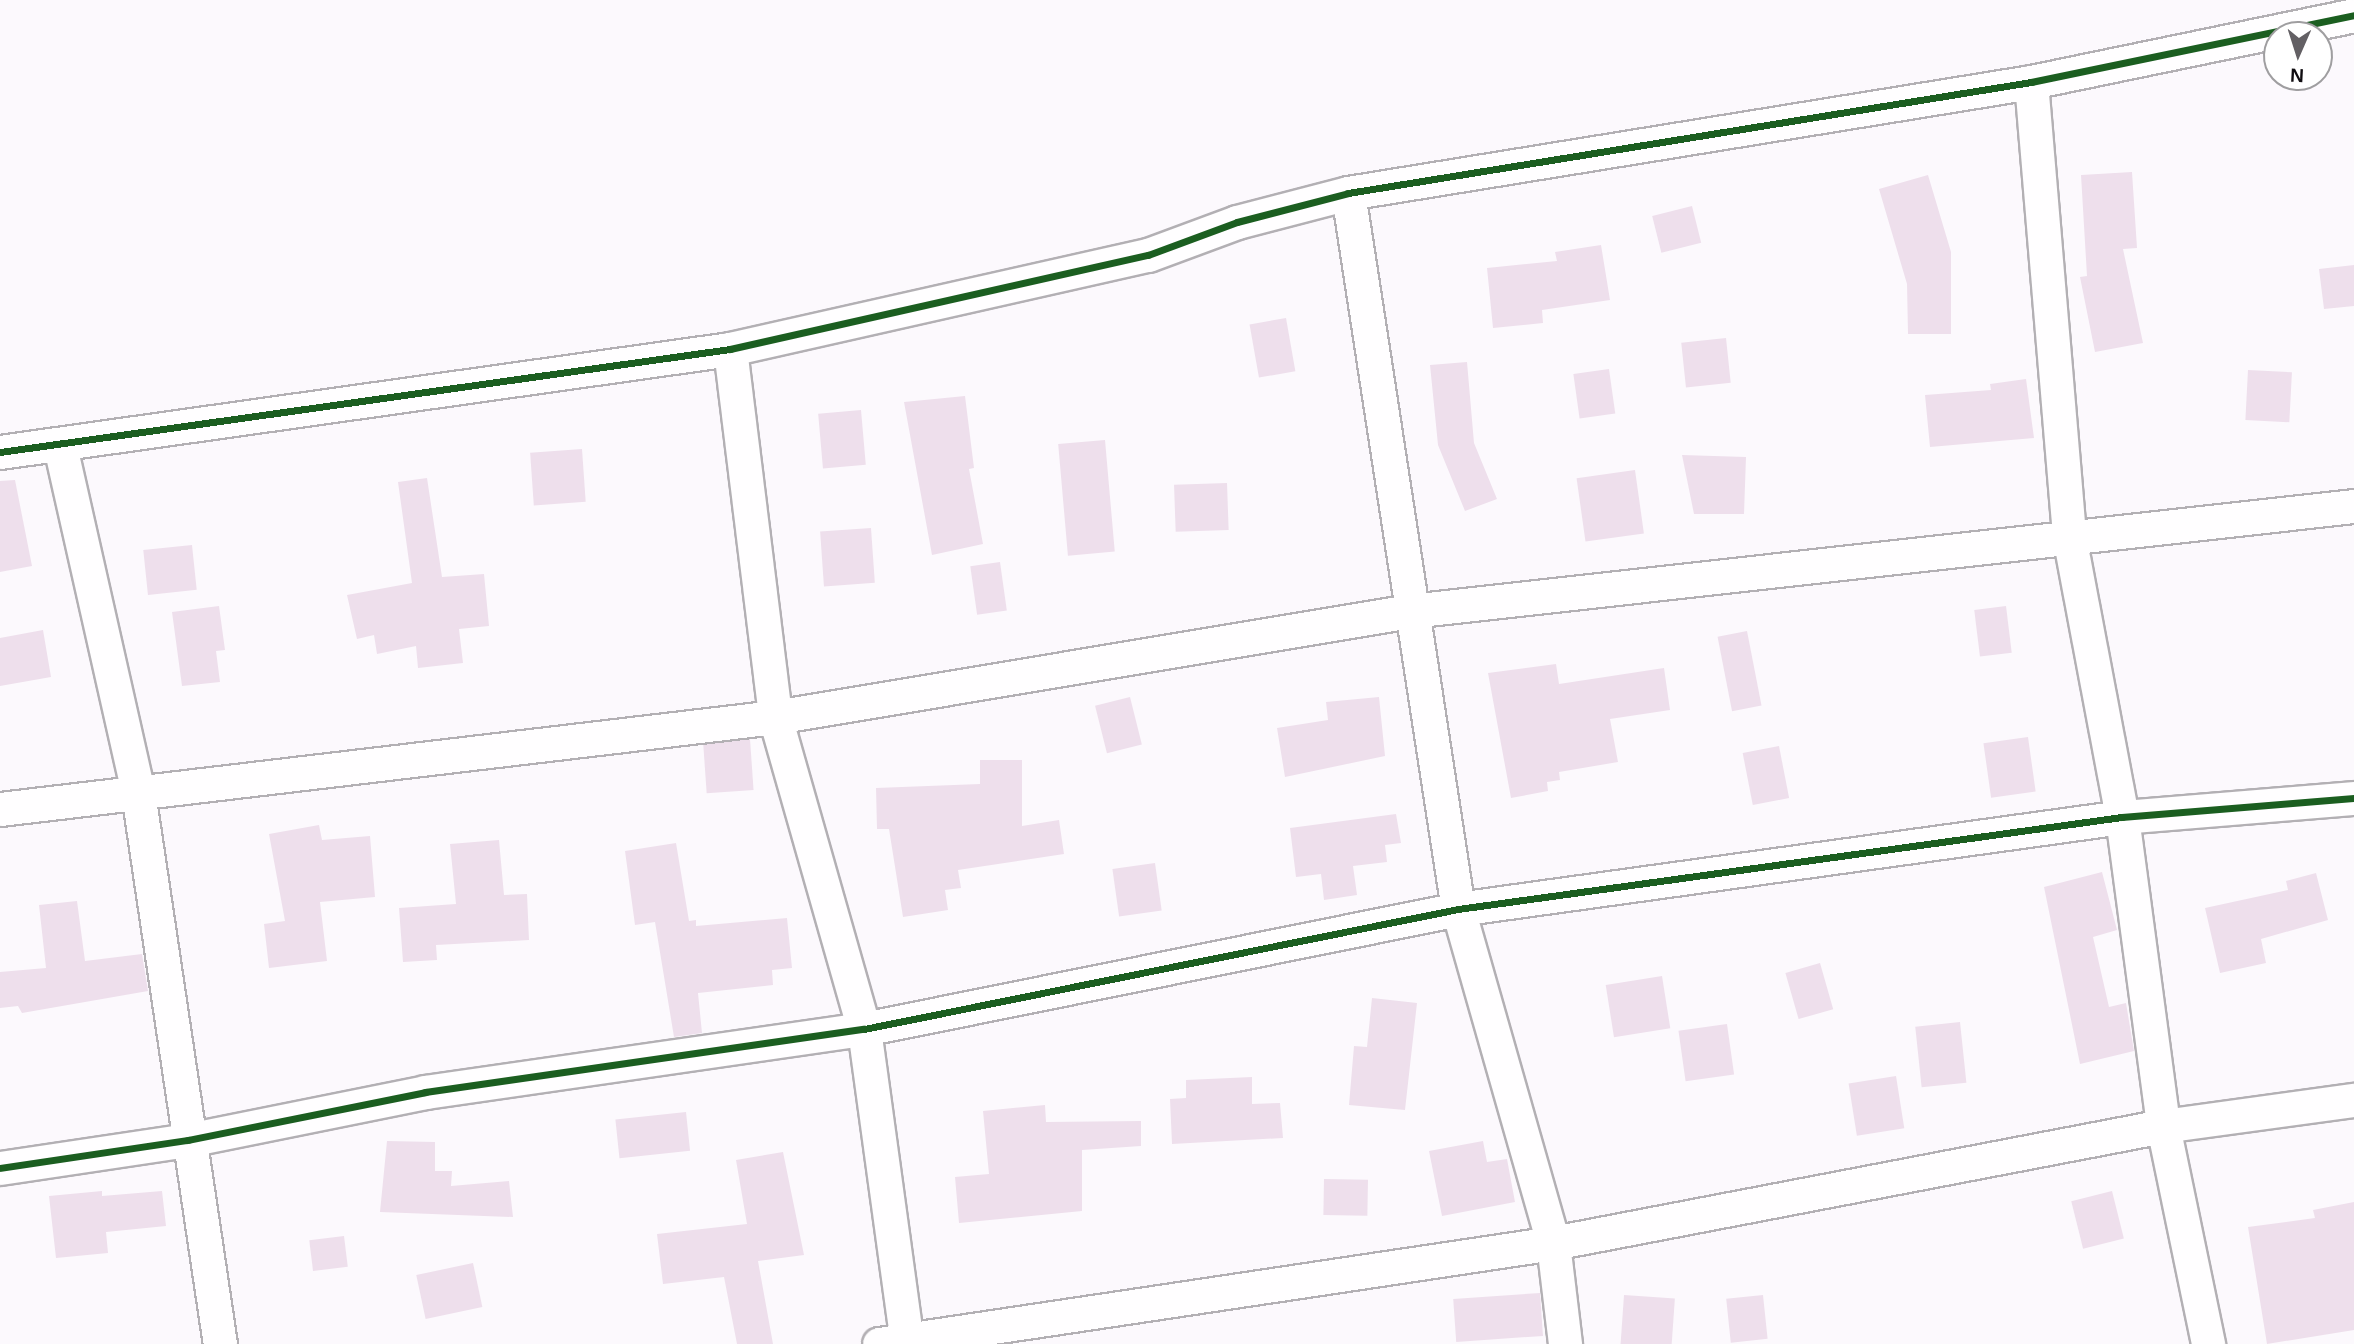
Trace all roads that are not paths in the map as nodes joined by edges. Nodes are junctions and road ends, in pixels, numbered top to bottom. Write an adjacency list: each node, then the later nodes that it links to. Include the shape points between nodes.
1 (2354, 15): 2 (street)
2 (2031, 82): 3 (street); 8 (street)
3 (1348, 193): 4 (street, via 1237,222 1148,255); 9 (street)
4 (730, 349): 5 (street); 10 (street)
5 (60, 446): 6 (street); 11 (street)
6 (0, 452)
7 (2354, 506): 8 (street)
8 (2069, 536): 9 (street); 14 (street)
9 (1410, 611): 10 (street); 15 (street)
10 (775, 717): 11 (street); 16 (street)
11 (138, 793): 13 (street); 19 (street)
12 (2354, 798): 14 (street)
13 (0, 809)
14 (2122, 817): 15 (street); 18 (street)
15 (1458, 909): 16 (street); 21 (street)
16 (864, 1029): 19 (street, via 425,1092); 22 (street)
17 (2354, 1100): 18 (street)
18 (2163, 1126): 21 (street); 25 (street)
19 (188, 1140): 20 (street); 23 (street)
20 (0, 1168)
21 (1553, 1243): 22 (street); 24 (street)
22 (897, 1342)
23 (220, 1344)
24 (1565, 1344)
25 (2208, 1344)

